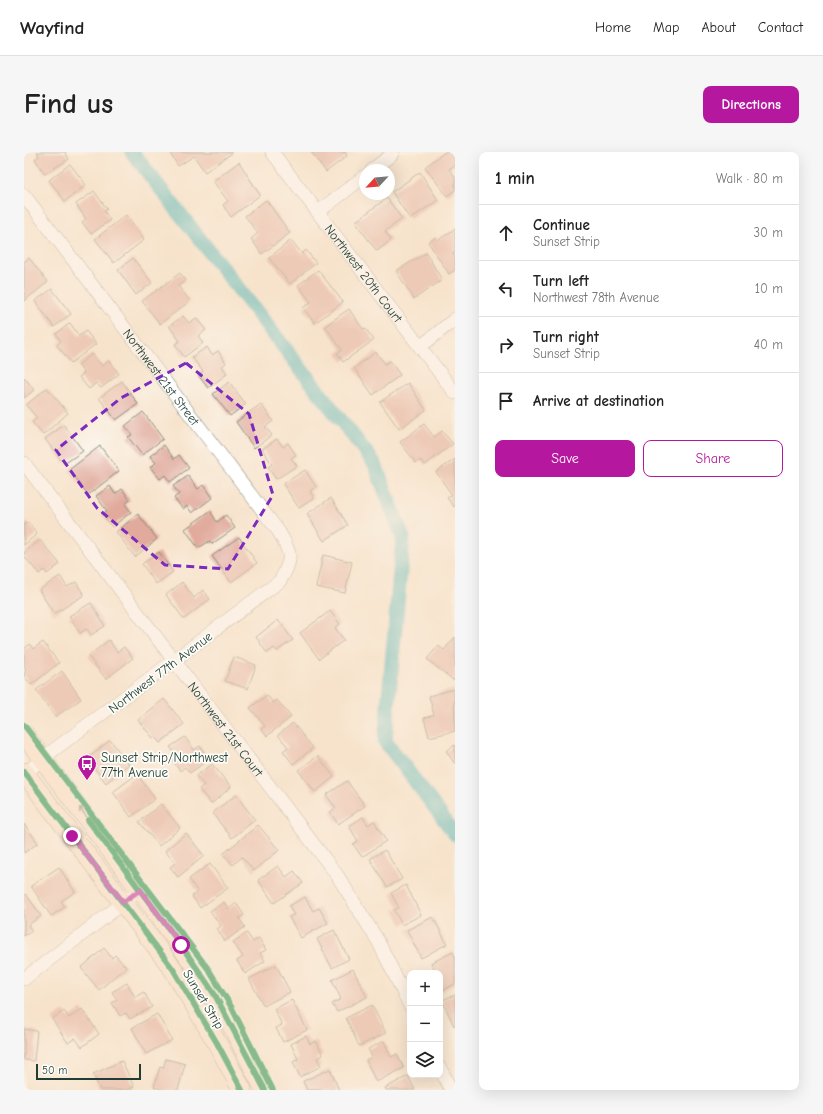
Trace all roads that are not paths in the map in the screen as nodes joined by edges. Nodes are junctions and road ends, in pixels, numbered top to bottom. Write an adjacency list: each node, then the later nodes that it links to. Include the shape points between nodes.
1 (272, 152): 6 (street, Northwest 20th Court)
2 (393, 152): 3 (street)
3 (380, 164)
4 (359, 181): 6 (street)
5 (24, 195): 11 (street, Northwest 21st Street, via 279,532 287,546)
6 (318, 212): 8 (street, Northwest 20th Court)
7 (455, 319): 8 (street)
8 (420, 347): 9 (street, Northwest 20th Court)
9 (455, 393)
10 (24, 463): 12 (street, Northwest 21st Court)
11 (290, 563): 12 (street, Northwest 77th Avenue, via 280,582)
12 (175, 662): 14 (street, Northwest 77th Avenue); 19 (street, Northwest 21st Court, via 337,875 378,941)
13 (24, 734): 14 (street, Sunset Strip)
14 (43, 758): 15 (street, Northwest 77th Avenue); 16 (street, Sunset Strip, one-way to 14)
15 (25, 774): 17 (street, Sunset Strip)
16 (140, 890): 17 (street); 21 (street, Sunset Strip, via 215,996)
17 (123, 902): 18 (street); 22 (street, Sunset Strip, via 186,990 218,1043)
18 (24, 979)
19 (407, 1000)
20 (443, 1074): 23 (street)
21 (263, 1085): 22 (street)
22 (241, 1090)
23 (451, 1090)

